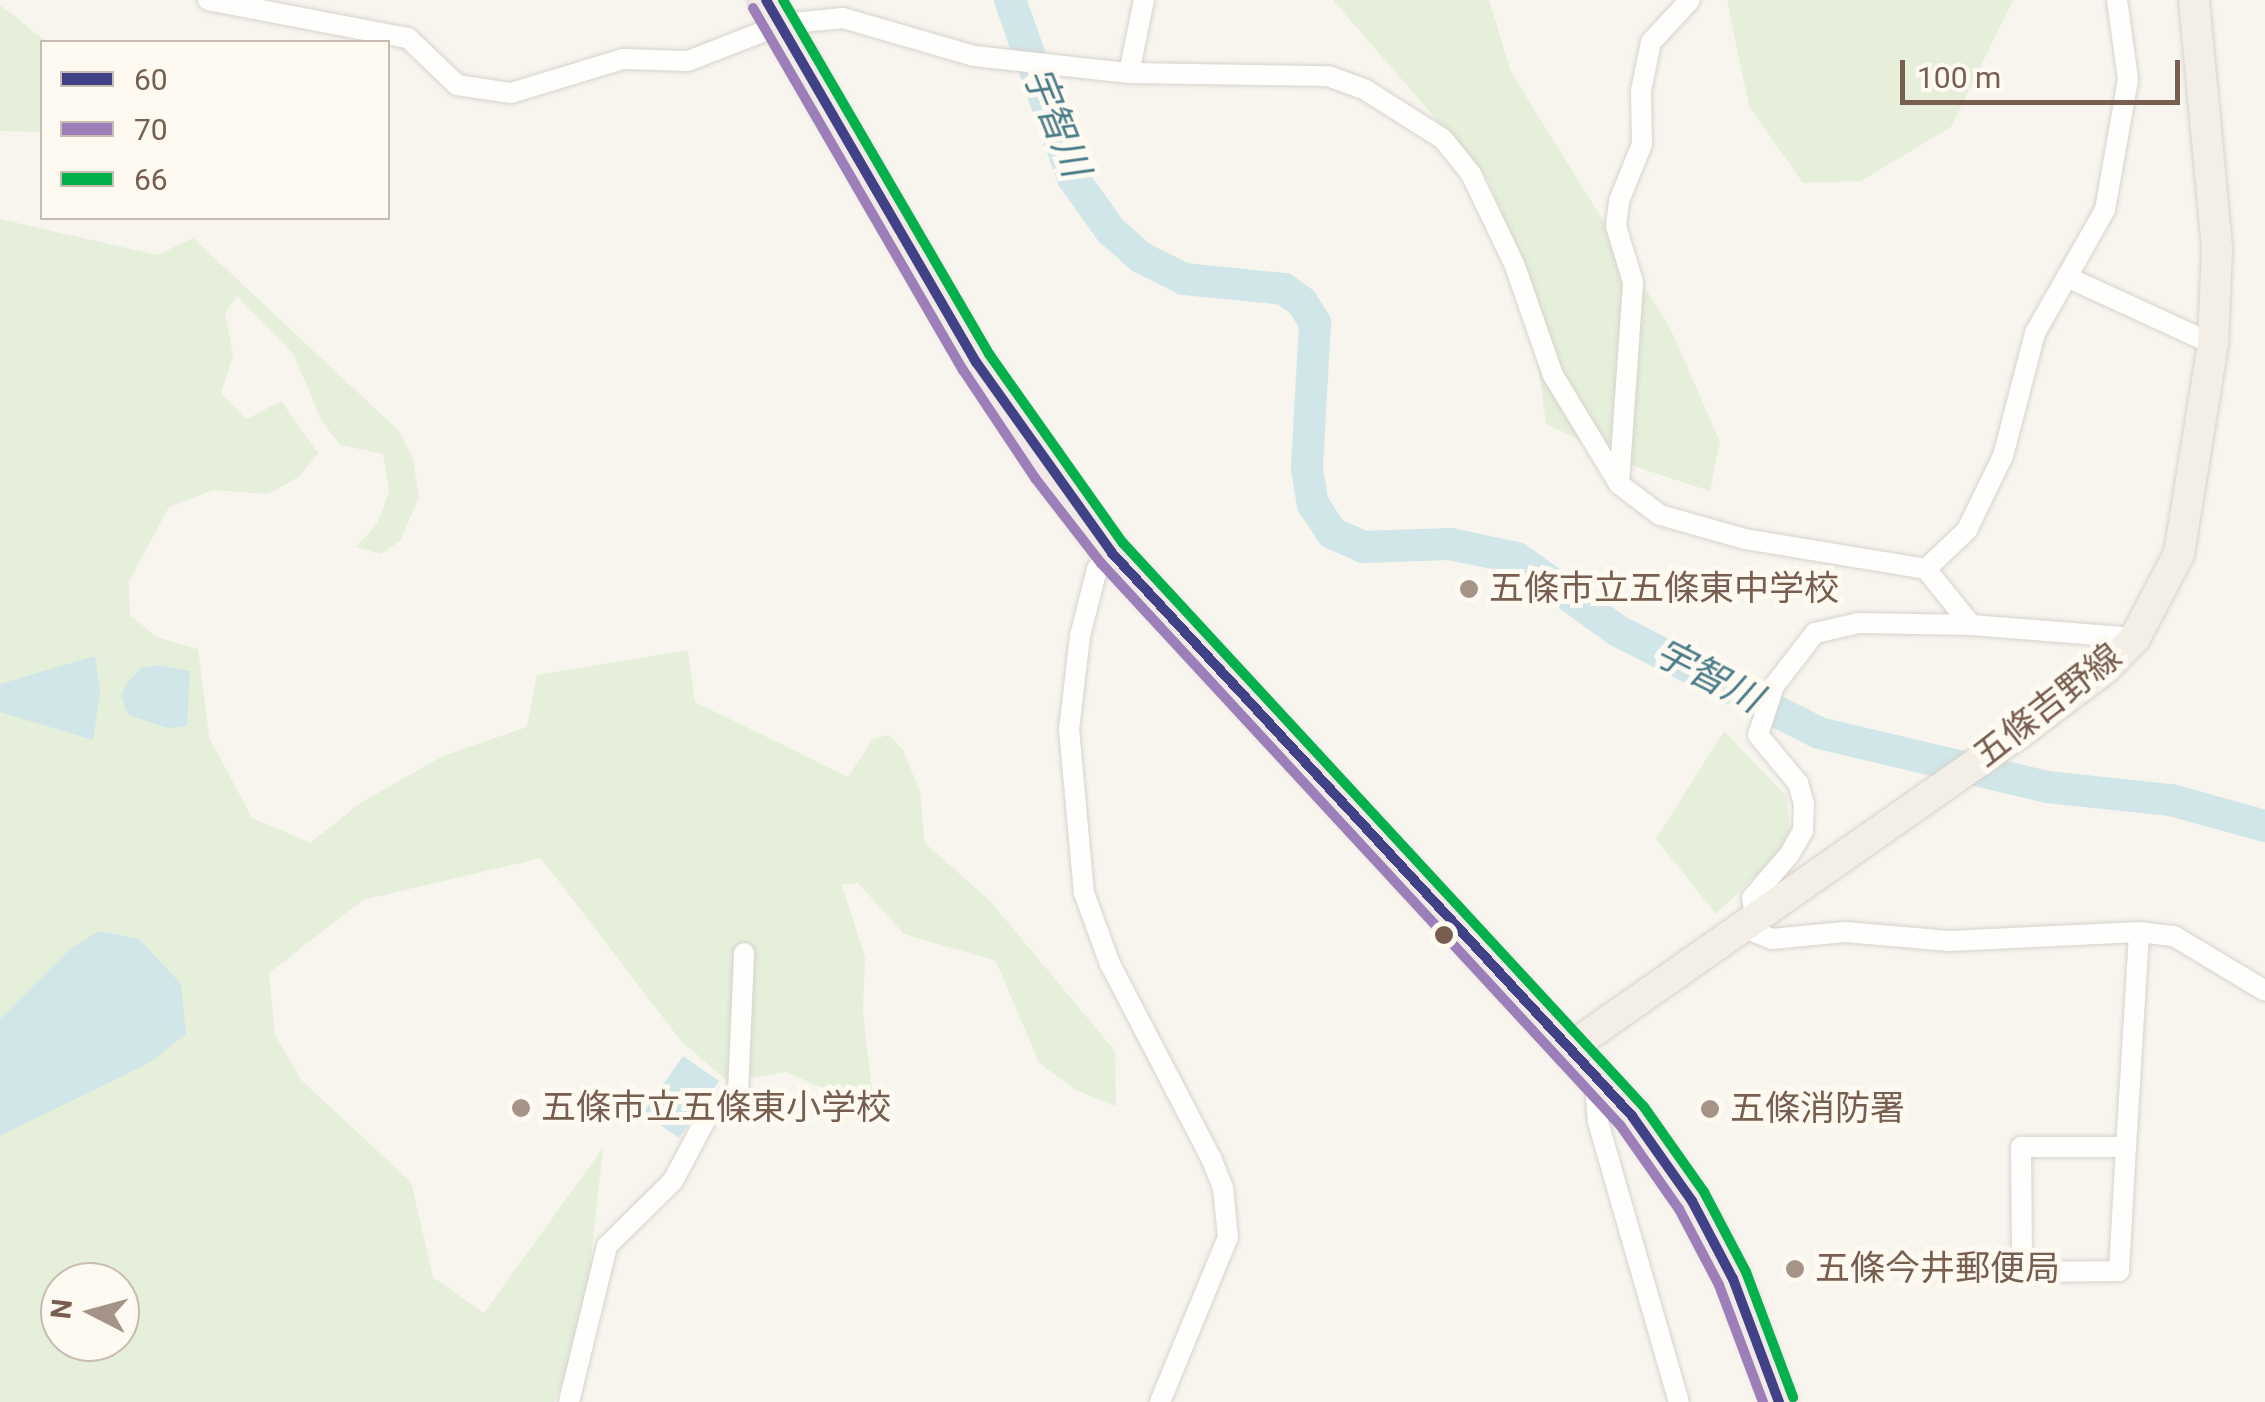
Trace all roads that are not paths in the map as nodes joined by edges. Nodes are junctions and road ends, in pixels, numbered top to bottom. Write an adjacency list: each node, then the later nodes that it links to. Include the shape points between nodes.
1 (208, 0): 6 (street, via 408,38 457,86 512,94 624,59 688,61)
2 (1144, 0): 7 (street)
3 (1690, 0): 10 (street, via 1651,42 1641,91 1642,144 1618,201 1616,226 1633,282)
4 (2117, 0): 8 (street, via 2128,79 2117,166 2104,210)
5 (2194, 0): 9 (main road, 五條吉野線, via 2217,248)
6 (775, 12): 7 (street, via 843,18 974,56); 11 (highway, via 976,362 1046,470)
7 (1129, 73): 10 (street, via 1328,76 1409,112 1443,139 1471,174 1515,266 1553,375)
8 (2067, 276): 9 (street); 12 (street, via 2035,333 2003,456 1967,530)
9 (2213, 344): 14 (main road, 五條吉野線, via 2179,554)
10 (1619, 484): 12 (street, via 1660,514 1745,539)
11 (1112, 552): 19 (highway); 22 (street, via 1097,568 1080,636 1069,729 1084,893 1110,964 1211,1158 1223,1188 1228,1236)
12 (1926, 569): 13 (street)
13 (1971, 624): 14 (street); 15 (street, via 1859,623 1815,633 1774,686 1758,734 1798,783 1802,831 1752,898)
14 (2135, 638): 15 (main road, 五條吉野線, via 2106,669 2021,732)
15 (1747, 921): 16 (street, via 1772,939 1845,932 1950,941); 19 (main road, 五條吉野線)
16 (2139, 932): 18 (street, via 2191,943); 20 (street)
17 (744, 953): 21 (street, via 738,1093 709,1113 674,1181 607,1246)
18 (2265, 990)
19 (1584, 1058): 23 (street); 24 (highway, via 1692,1201 1733,1279)
20 (2126, 1147): 20 (street, via 2119,1271 2022,1272 2021,1147)
21 (569, 1402)
22 (1160, 1402)
23 (1679, 1402)
24 (1780, 1402)

